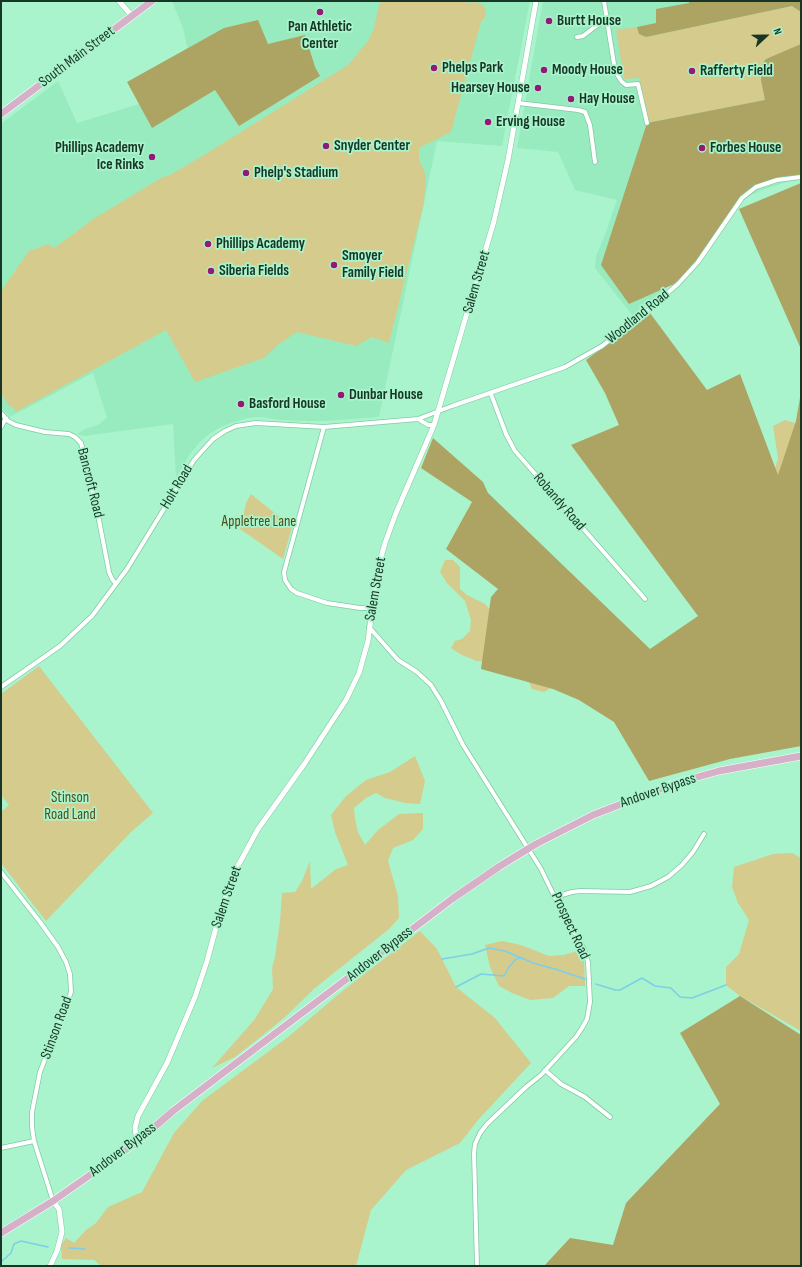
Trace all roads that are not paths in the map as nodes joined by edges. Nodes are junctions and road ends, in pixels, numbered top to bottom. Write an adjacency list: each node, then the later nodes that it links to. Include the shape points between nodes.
1 (119, 1): 5 (street)
2 (152, 1): 5 (main road, South Main Street)
3 (536, 1): 8 (street, Salem Street)
4 (604, 1): 6 (street)
5 (132, 16): 9 (main road, South Main Street)
6 (607, 20): 7 (street, via 583,36); 10 (street, via 618,76 626,85 638,84)
7 (577, 37)
8 (518, 103): 11 (street, via 585,112 590,125); 14 (street, Salem Street, via 494,221)
9 (1, 114)
10 (647, 123)
11 (595, 162)
12 (801, 177): 13 (street, Woodland Road, via 777,180 756,187 742,198 698,262 678,284 602,346 565,367)
13 (491, 394): 14 (street, Woodland Road); 22 (street, Robandy Road, via 515,451)
14 (438, 412): 17 (street, Holt Road); 18 (street, Salem Street)
15 (1, 413): 16 (street, Bancroft Road)
16 (6, 418): 19 (street); 21 (street, Bancroft Road, via 16,425 45,432 69,434 81,443 110,572)
17 (418, 419): 18 (street, Holt Road, via 428,425); 20 (street, Holt Road)
18 (434, 425): 23 (street, Salem Street, via 385,543 377,572)
19 (1, 427)
20 (324, 427): 21 (street, Holt Road, via 243,424 213,439 187,469 128,569); 23 (street, via 284,572 285,580 297,593 327,603)
21 (116, 584): 25 (street, Holt Road, via 92,616 73,635)
22 (645, 599)
23 (372, 608): 24 (street, Salem Street)
24 (370, 627): 28 (street, Prospect Road, via 398,660 431,684 463,745); 34 (street, Salem Street, via 359,673 346,700 258,829 234,873 220,909 196,996 167,1063 138,1116 134,1128)
25 (1, 687)
26 (801, 756): 28 (main road, Andover Bypass, via 719,771 676,783 593,815)
27 (704, 834): 30 (street, via 682,865 668,877 650,886 630,892 580,891)
28 (528, 849): 30 (street, Prospect Road); 34 (main road, Andover Bypass, via 452,899)
29 (1, 872): 33 (street, Stinson Road, via 58,947 70,974 71,992 40,1072 32,1112)
30 (555, 897): 31 (street, Prospect Road, via 587,956 590,1002 587,1019 582,1028)
31 (545, 1070): 32 (street); 39 (street, Prospect Road, via 487,1124 475,1144)
32 (610, 1117)
33 (34, 1141): 35 (street); 36 (street, Stinson Road)
34 (137, 1142): 36 (main road, Andover Bypass)
35 (1, 1148)
36 (54, 1201): 37 (main road, Andover Bypass); 38 (street, via 62,1232)
37 (1, 1233)
38 (50, 1266)
39 (477, 1266)

